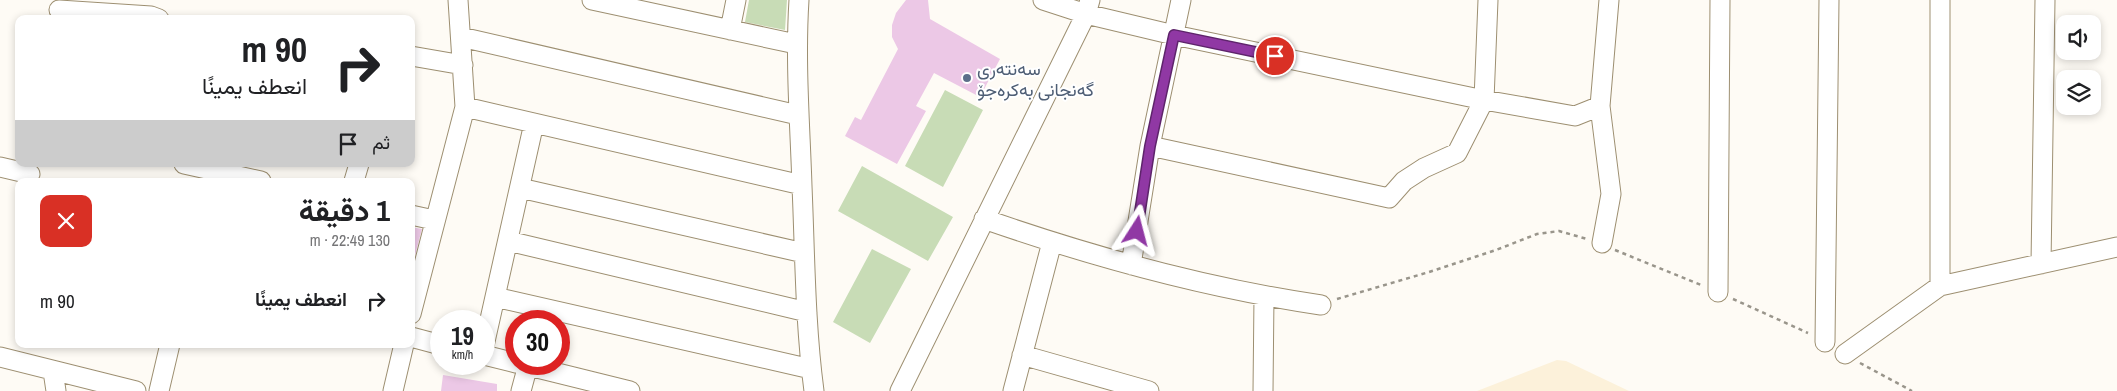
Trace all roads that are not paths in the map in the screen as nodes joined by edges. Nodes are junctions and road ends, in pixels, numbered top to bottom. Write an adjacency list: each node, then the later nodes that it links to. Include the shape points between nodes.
1 (458, 0): 18 (street)
2 (592, 0): 16 (street)
3 (736, 0): 16 (street)
4 (799, 0): 19 (street)
5 (1043, 0): 13 (street)
6 (1182, 0): 17 (street)
7 (1488, 0): 22 (street)
8 (1609, 0): 24 (street)
9 (1720, 0): 45 (street)
10 (1829, 0): 54 (street)
11 (1940, 0): 44 (street)
12 (2045, 0): 42 (street)
13 (1088, 7): 17 (street); 35 (street)
14 (59, 10): 15 (street)
15 (136, 15)
16 (730, 30): 19 (street)
17 (1174, 35): 22 (street); 27 (street)
18 (461, 37): 21 (street); 25 (street)
19 (796, 44): 25 (street)
20 (415, 57): 21 (street)
21 (463, 65): 23 (street)
22 (1484, 100): 24 (street, via 1575,116); 27 (street, via 1457,153 1404,181 1389,198)
23 (465, 106): 26 (street); 36 (street)
24 (1600, 106): 39 (street, via 1611,194)
25 (798, 115): 32 (street)
26 (534, 123): 32 (street); 33 (street)
27 (1150, 146): 43 (street)
28 (0, 167): 30 (street)
29 (198, 167): 31 (street)
30 (27, 171)
31 (247, 178)
32 (802, 185): 41 (street)
33 (520, 188): 37 (street); 41 (street)
34 (415, 216): 36 (street)
35 (984, 219): 38 (street); 71 (street)
36 (434, 220): 48 (street)
37 (508, 241): 47 (street); 51 (street)
38 (1052, 242): 43 (street); 58 (street)
39 (1602, 244)
40 (2117, 248): 42 (street)
41 (804, 254): 51 (street)
42 (2041, 264): 44 (street)
43 (1131, 265): 46 (street)
44 (1940, 286): 57 (street)
45 (1718, 292)
46 (1264, 296): 49 (street); 74 (street)
47 (495, 297): 50 (street); 60 (street)
48 (415, 298)
49 (1321, 304)
50 (492, 310)
51 (807, 312): 60 (street)
52 (415, 338): 53 (street)
53 (430, 342)
54 (1825, 342)
55 (169, 348): 66 (street)
56 (403, 348): 67 (street)
57 (1845, 354)
58 (1022, 355): 72 (street); 73 (street)
59 (0, 357): 61 (street)
60 (811, 369): 70 (street)
61 (53, 371): 64 (street); 65 (street)
62 (522, 375): 68 (street)
63 (566, 375): 69 (street)
64 (56, 391)
65 (136, 391)
66 (159, 391)
67 (393, 391)
68 (521, 391)
69 (630, 391)
70 (814, 391)
71 (900, 391)
72 (1013, 391)
73 (1149, 391)
74 (1263, 391)

